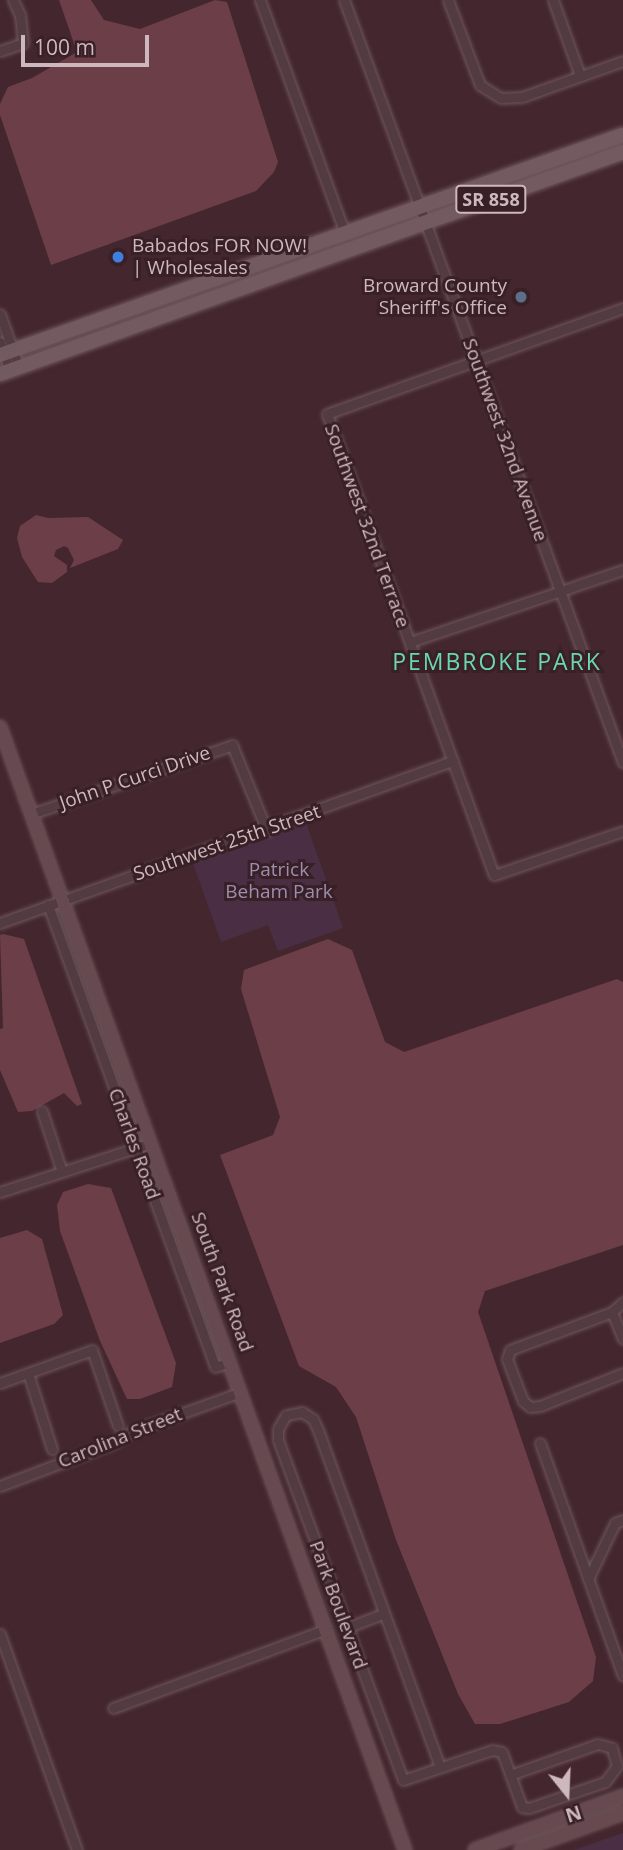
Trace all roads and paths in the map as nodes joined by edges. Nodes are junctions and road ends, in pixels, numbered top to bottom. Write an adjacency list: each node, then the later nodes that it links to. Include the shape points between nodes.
1 (13, 0): 6 (street, via 23,43)
2 (260, 0): 14 (street)
3 (344, 0): 12 (street, Southwest 32nd Avenue)
4 (448, 0): 8 (street, via 480,85 501,98)
5 (553, 0): 8 (street)
6 (0, 51)
7 (623, 61): 8 (street)
8 (580, 76)
9 (623, 135): 11 (main road, via 612,148 559,166); 12 (main road, SR 858)
10 (623, 152): 11 (main road, SR 858)
11 (546, 179): 13 (main road, SR 858)
12 (419, 207): 13 (street, Southwest 32nd Avenue); 14 (main road, SR 858)
13 (425, 222): 18 (main road, SR 858); 22 (street, Southwest 32nd Avenue)
14 (345, 234): 15 (main road, SR 858)
15 (266, 262): 16 (main road, SR 858); 18 (main road, via 250,275 188,297)
16 (171, 296): 20 (main road, via 158,310 96,332); 21 (main road, SR 858)
17 (623, 308): 22 (street)
18 (180, 310): 20 (main road, SR 858)
19 (0, 314): 21 (street)
20 (83, 344): 23 (main road, SR 858)
21 (4, 351): 23 (street)
22 (476, 361): 25 (street, Southwest 32nd Avenue); 26 (street, Southwest 32nd Terrace, via 327,414)
23 (10, 371)
24 (623, 570): 25 (street)
25 (560, 591): 26 (street); 29 (street, Southwest 32nd Avenue)
26 (410, 642): 28 (street, Southwest 32nd Terrace)
27 (0, 727): 30 (street, South Park Road)
28 (453, 761): 31 (street, Southwest 25th Street); 32 (street, Southwest 32nd Terrace, via 494,875)
29 (623, 763)
30 (31, 814): 31 (street, John P Curci Drive, via 232,745); 33 (street, South Park Road)
31 (267, 831): 33 (street, Southwest 25th Street)
32 (623, 831)
33 (63, 900): 34 (street, Southwest 25th Street); 37 (street, South Park Road)
34 (48, 905): 35 (street, Southwest 25th Street); 38 (street, Charles Road)
35 (0, 923)
36 (42, 1111): 39 (street)
37 (151, 1143): 38 (street); 44 (street, South Park Road)
38 (135, 1148): 39 (street); 44 (street, Charles Road, via 215,1367)
39 (62, 1171): 40 (street)
40 (0, 1192)
41 (623, 1302): 42 (street)
42 (612, 1312): 43 (street); 46 (street, via 510,1350 507,1359 523,1401 530,1407)
43 (623, 1339)
44 (230, 1362): 48 (street, South Park Road)
45 (27, 1373): 47 (street); 49 (street, via 92,1350); 51 (street)
46 (623, 1373)
47 (0, 1383)
48 (241, 1392): 52 (street, Carolina Street); 57 (street, South Park Road)
49 (118, 1426)
50 (540, 1443): 54 (street)
51 (52, 1449)
52 (0, 1486)
53 (623, 1520): 54 (street, via 615,1523)
54 (588, 1579): 59 (street)
55 (383, 1614): 56 (street); 56 (street, Park Boulevard, via 313,1419 302,1412 286,1415 278,1440); 63 (street)
56 (346, 1628): 63 (street, Park Boulevard, via 402,1780)
57 (327, 1629): 60 (street); 68 (street, South Park Road)
58 (0, 1634): 67 (street)
59 (623, 1676)
60 (113, 1708)
61 (623, 1744): 62 (street)
62 (612, 1748): 64 (street, via 598,1744); 64 (street, via 617,1766 605,1782 537,1806 522,1807)
63 (440, 1767): 64 (street, via 492,1750 502,1752)
64 (510, 1775)
65 (623, 1796): 69 (street)
66 (623, 1814): 70 (street)
67 (77, 1850)
68 (405, 1850)
69 (475, 1850)
70 (522, 1850)

